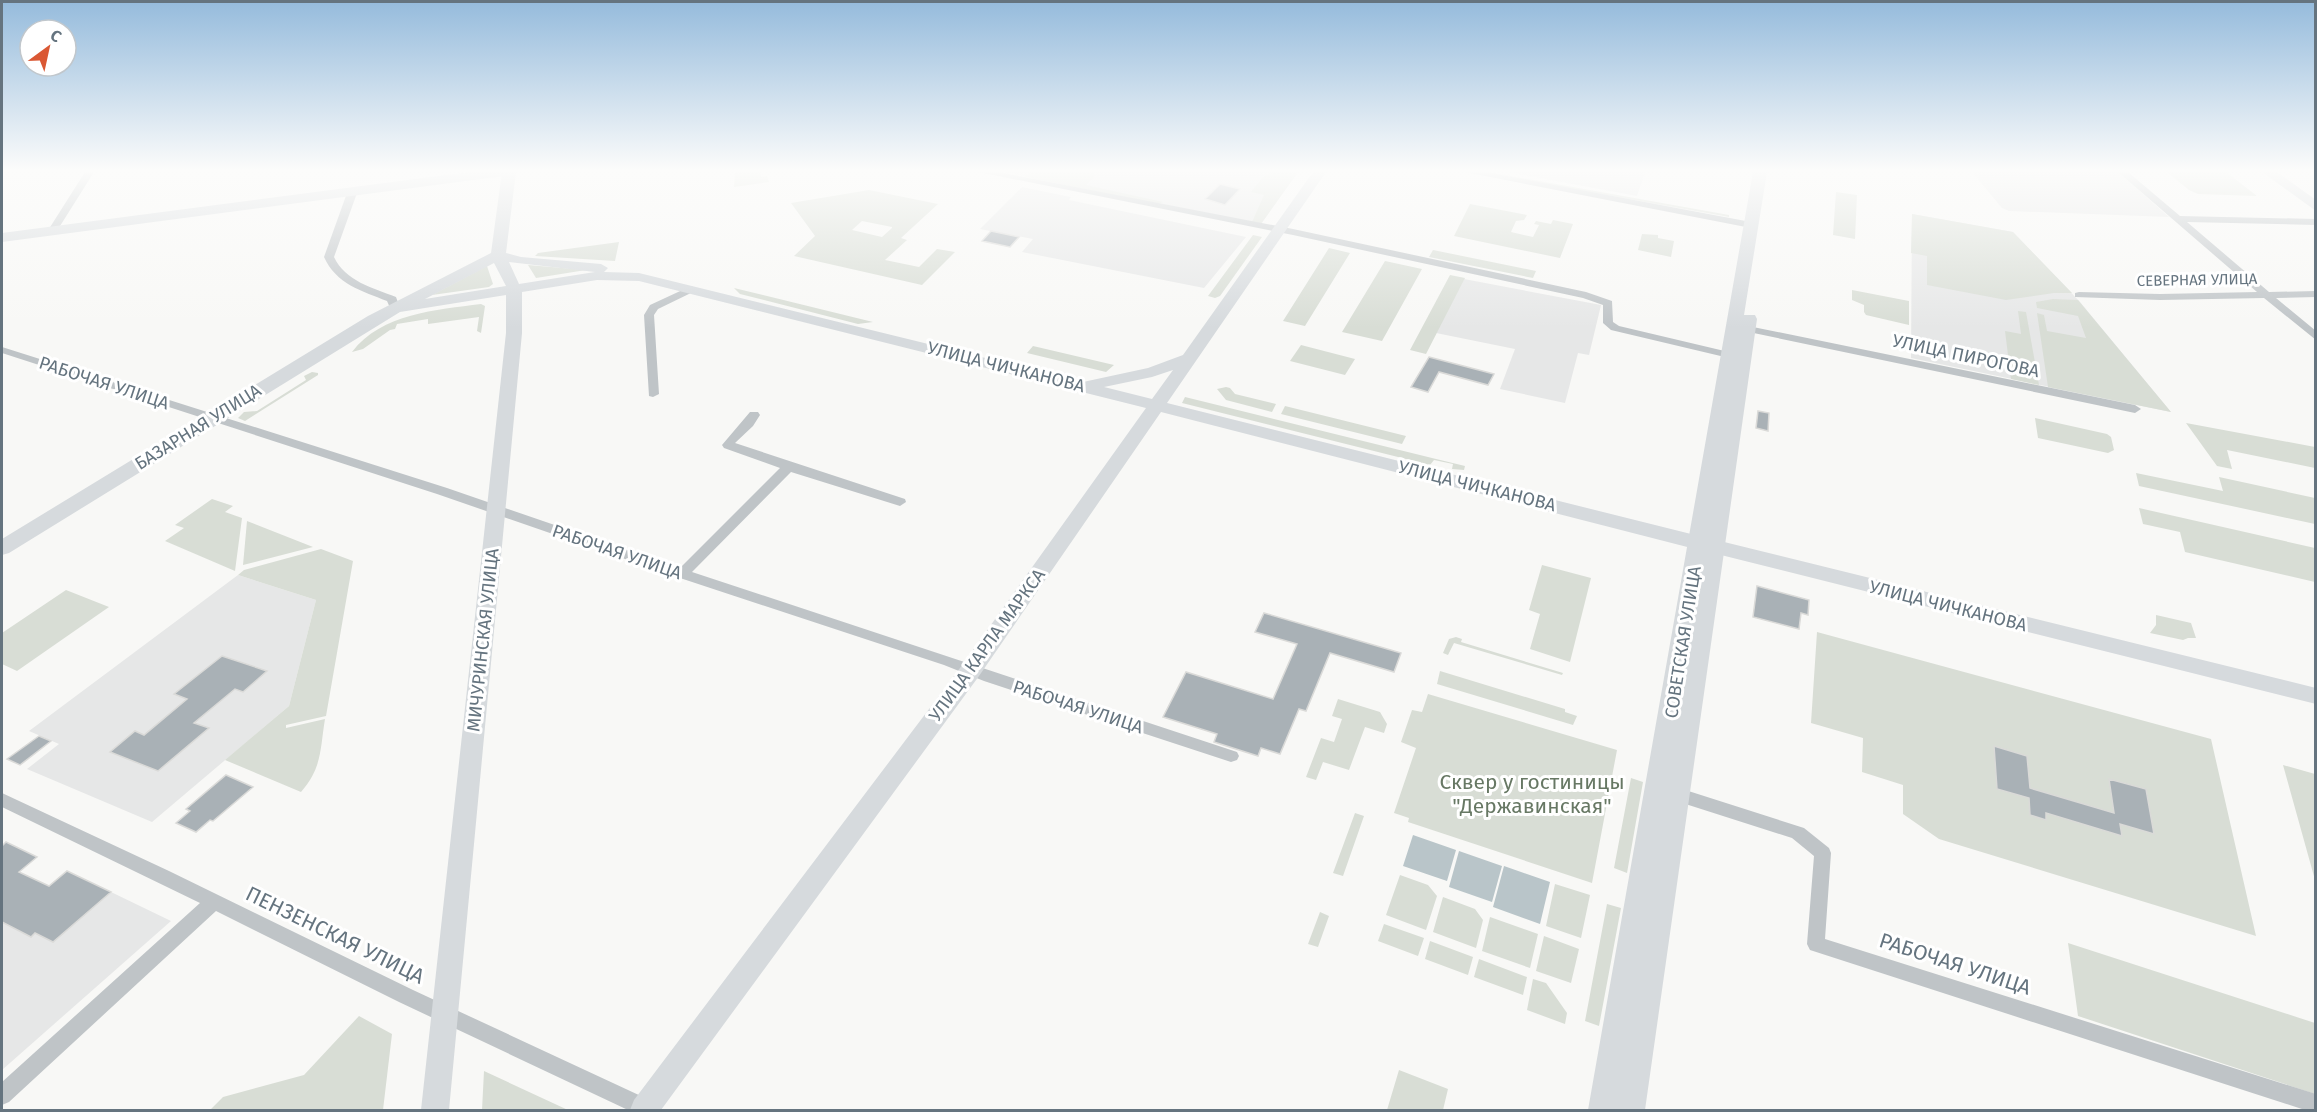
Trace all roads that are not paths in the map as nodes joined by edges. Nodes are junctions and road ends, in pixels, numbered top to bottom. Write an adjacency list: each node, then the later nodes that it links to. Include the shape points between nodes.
1 (57, 224): 11 (street)
2 (114, 224): 11 (main road)
3 (341, 224): 20 (street, via 329,257 332,267 342,277 392,299)
4 (502, 224): 13 (main road)
5 (1250, 224): 10 (street)
6 (1285, 224): 10 (main road, УЛИЦА КАРЛА МАРКСА)
7 (1746, 224): 9 (street)
8 (2183, 224): 17 (street)
9 (1757, 226): 21 (main road); 24 (main road, СОВЕТСКАЯ УЛИЦА)
10 (1281, 230): 24 (street, via 1586,295 1608,303 1608,323 1615,328); 25 (main road, УЛИЦА КАРЛА МАРКСА)
11 (52, 232): 12 (main road)
12 (2, 238)
13 (498, 255): 14 (main road, via 521,261 609,268); 15 (main road, МИЧУРИНСКАЯ УЛИЦА); 20 (main road, БАЗАРНАЯ УЛИЦА)
14 (639, 277): 15 (main road, via 597,276); 16 (main road, УЛИЦА ЧИЧКАНОВА)
15 (514, 288): 20 (main road); 34 (main road, МИЧУРИНСКАЯ УЛИЦА, via 514,333)
16 (691, 289): 26 (main road, УЛИЦА ЧИЧКАНОВА); 27 (street, via 654,307 649,315)
17 (2264, 293): 18 (street, СЕВЕРНАЯ УЛИЦА); 19 (street, СЕВЕРНАЯ УЛИЦА); 22 (street)
18 (2316, 294)
19 (2079, 295)
20 (395, 308): 31 (main road, БАЗАРНАЯ УЛИЦА)
21 (1748, 329): 29 (street, УЛИЦА ПИРОГОВА); 35 (main road)
22 (2316, 337)
23 (2, 350): 31 (street, РАБОЧАЯ УЛИЦА)
24 (1729, 355): 35 (main road, СОВЕТСКАЯ УЛИЦА)
25 (1190, 358): 26 (main road, via 1152,372); 28 (main road, УЛИЦА КАРЛА МАРКСА)
26 (1080, 386): 28 (main road, УЛИЦА ЧИЧКАНОВА)
27 (653, 394)
28 (1157, 405): 35 (main road, УЛИЦА ЧИЧКАНОВА); 38 (main road, УЛИЦА КАРЛА МАРКСА)
29 (2135, 409)
30 (754, 415): 32 (street, via 728,445)
31 (212, 418): 34 (street, РАБОЧАЯ УЛИЦА); 36 (main road, БАЗАРНАЯ УЛИЦА)
32 (789, 467): 33 (street); 37 (street)
33 (900, 502)
34 (496, 511): 37 (street, РАБОЧАЯ УЛИЦА); 44 (main road, МИЧУРИНСКАЯ УЛИЦА)
35 (1707, 545): 39 (main road, УЛИЦА ЧИЧКАНОВА); 41 (main road); 49 (main road, СОВЕТСКАЯ УЛИЦА)
36 (2, 548)
37 (682, 574): 38 (street, РАБОЧАЯ УЛИЦА)
38 (970, 670): 40 (street, РАБОЧАЯ УЛИЦА); 48 (main road, УЛИЦА КАРЛА МАРКСА)
39 (2316, 696)
40 (1232, 756)
41 (1679, 795): 46 (street, РАБОЧАЯ УЛИЦА, via 1798,833 1823,853 1816,944); 50 (main road)
42 (2, 800): 43 (street, ПЕНЗЕНСКАЯ УЛИЦА)
43 (214, 901): 44 (street, ПЕНЗЕНСКАЯ УЛИЦА); 45 (street)
44 (445, 1014): 47 (main road, МИЧУРИНСКАЯ УЛИЦА); 48 (street, ПЕНЗЕНСКАЯ УЛИЦА)
45 (2, 1095)
46 (2316, 1104)
47 (435, 1110)
48 (646, 1110)
49 (1603, 1110)
50 (1630, 1110)

